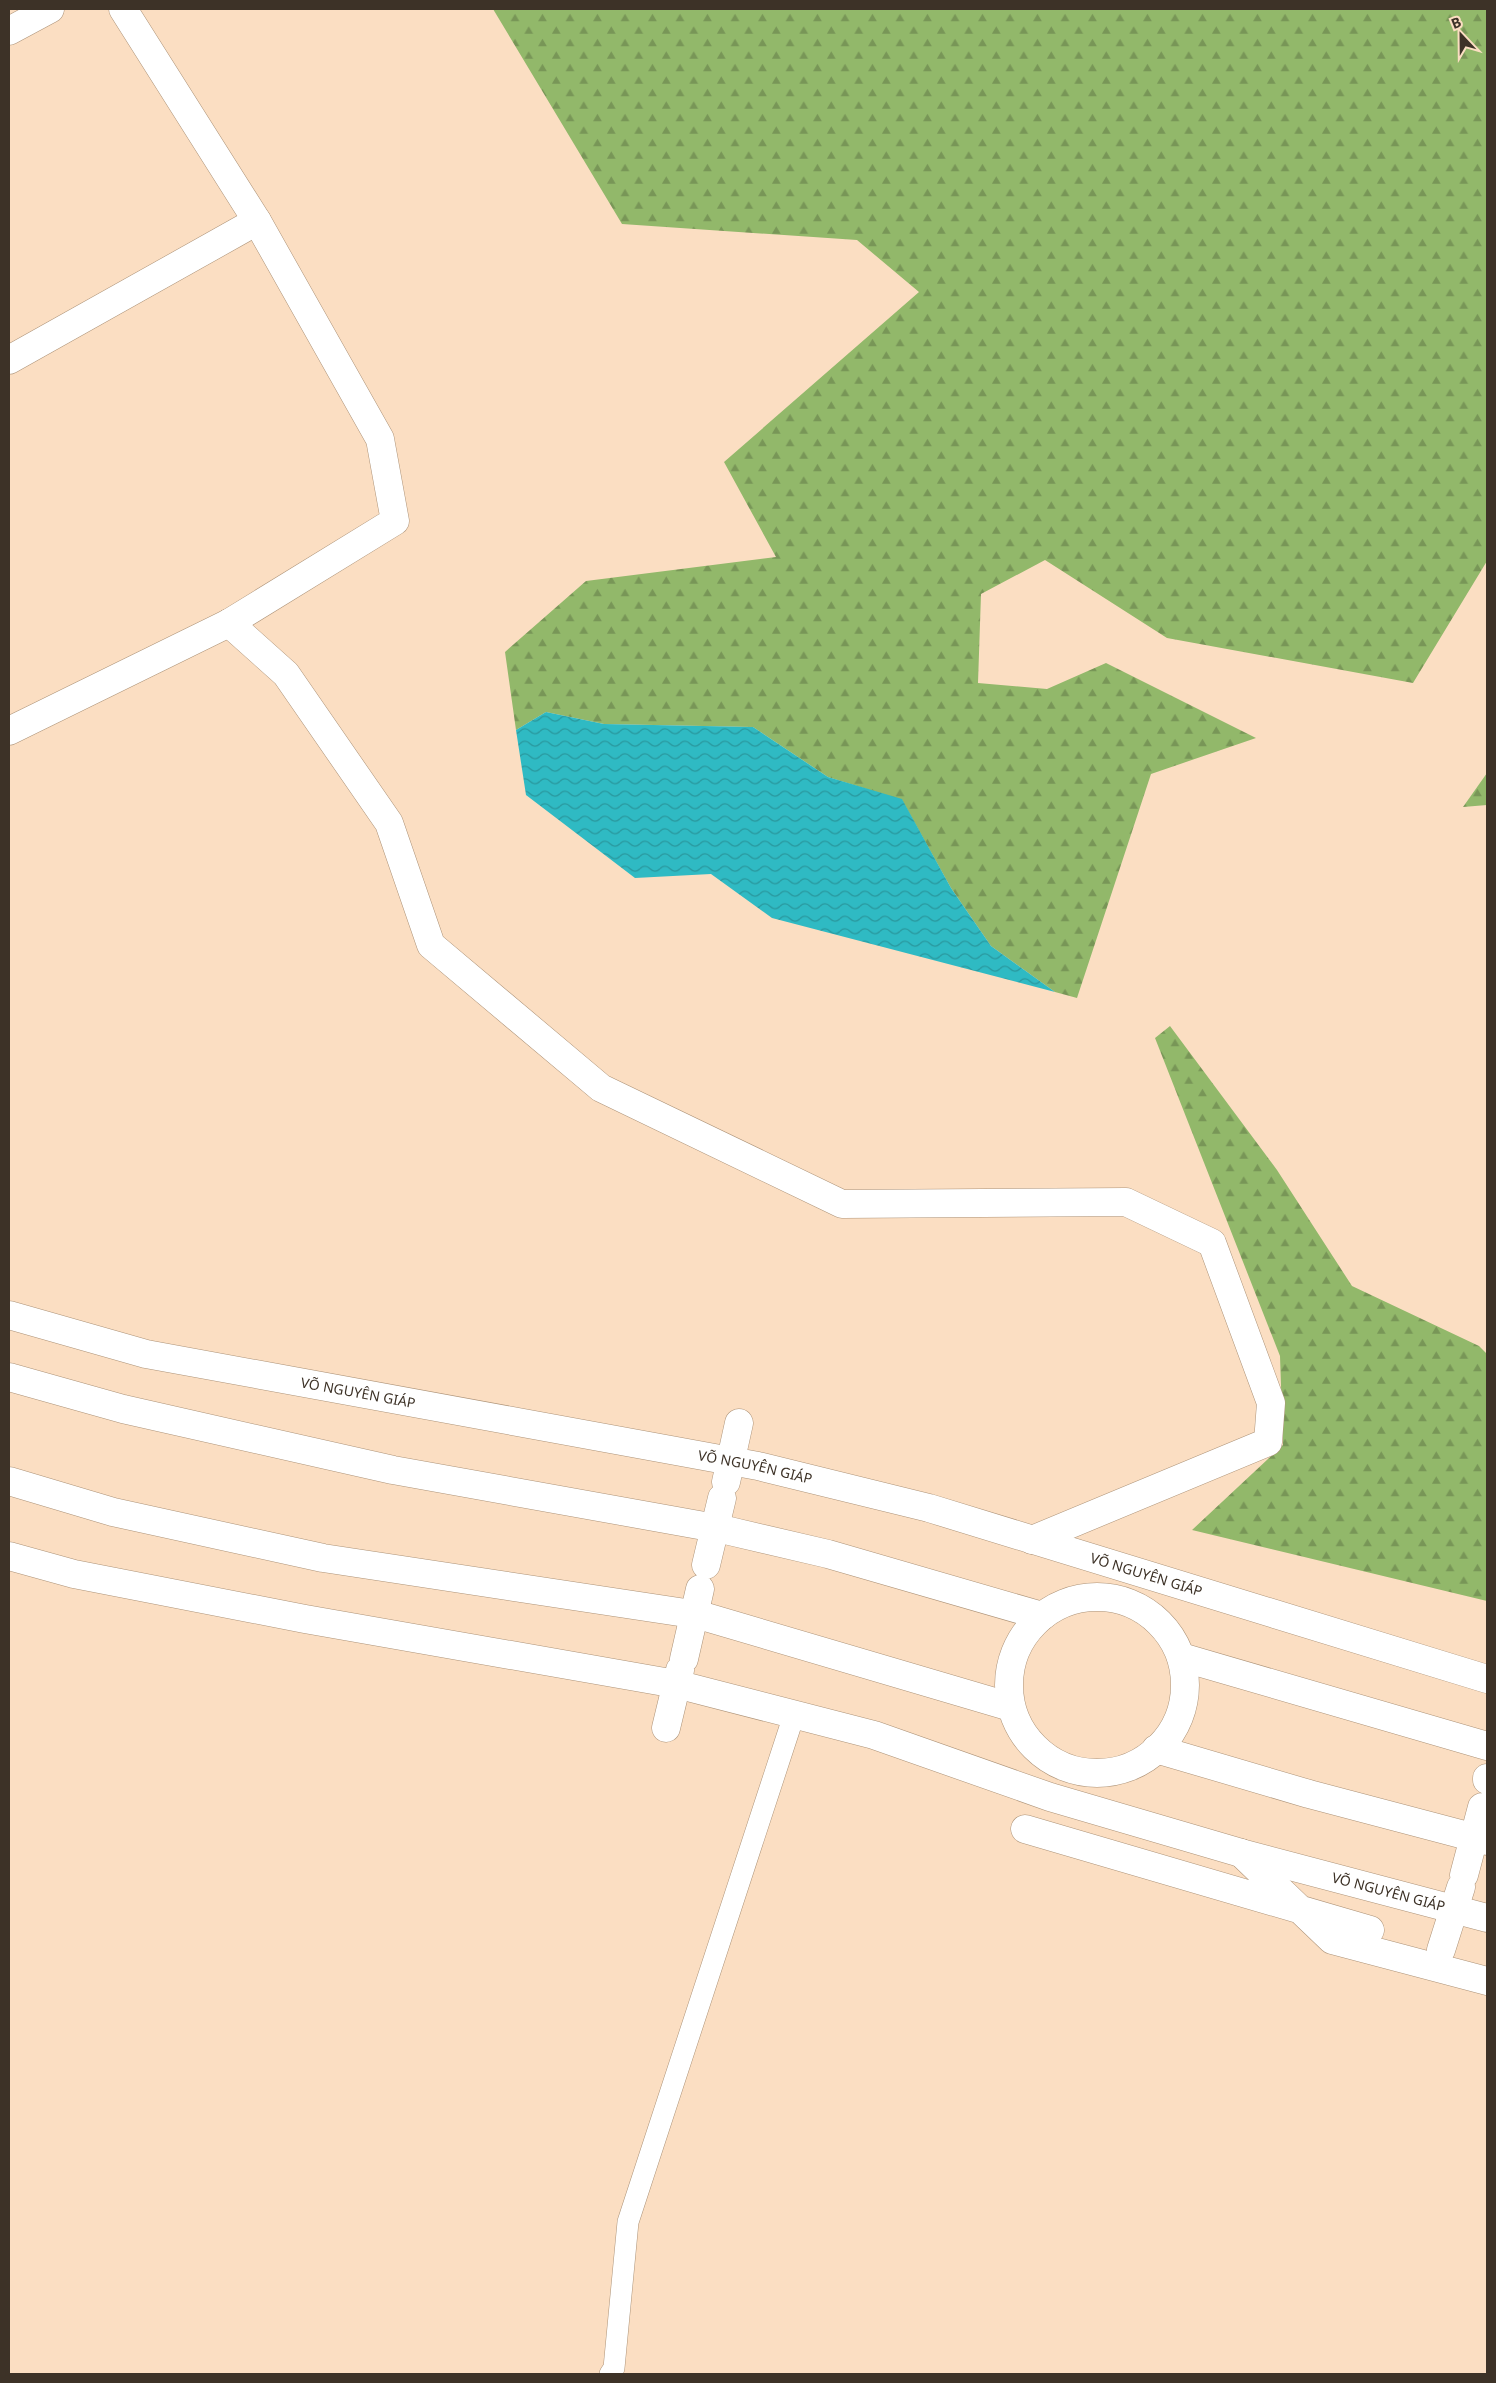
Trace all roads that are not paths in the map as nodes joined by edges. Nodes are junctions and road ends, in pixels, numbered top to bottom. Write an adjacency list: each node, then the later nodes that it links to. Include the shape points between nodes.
1 (50, 9): 3 (main road)
2 (123, 9): 4 (main road)
3 (9, 31)
4 (257, 221): 5 (main road); 6 (main road, via 380,439 395,521)
5 (9, 360)
6 (229, 624): 7 (main road); 14 (main road, via 286,674 390,823 431,945 601,1088 842,1204 1126,1202 1212,1243 1271,1403 1268,1442)
7 (9, 731)
8 (9, 1315): 11 (main road, VÕ NGUYÊN GIÁP, via 146,1354)
9 (9, 1377): 13 (main road, via 123,1410 393,1470)
10 (739, 1423): 11 (main road)
11 (726, 1480): 13 (main road); 14 (main road, VÕ NGUYÊN GIÁP, via 929,1508)
12 (9, 1481): 18 (main road, via 113,1512 323,1558)
13 (714, 1527): 18 (main road); 19 (main road, via 828,1554)
14 (1032, 1540): 16 (main road, VÕ NGUYÊN GIÁP)
15 (9, 1556): 21 (main road, VÕ NGUYÊN GIÁP, via 74,1574 305,1619)
16 (1134, 1571): 17 (main road); 22 (main road, VÕ NGUYÊN GIÁP)
17 (1123, 1601): 19 (main road, via 1089,1597); 20 (main road, via 1153,1616 1174,1642)
18 (694, 1615): 21 (main road); 23 (main road)
19 (1042, 1616): 23 (main road, via 1022,1638 1011,1664 1008,1678)
20 (1181, 1657): 26 (main road); 27 (main road, via 1182,1707 1172,1730)
21 (680, 1671): 24 (main road, VÕ NGUYÊN GIÁP); 25 (main road)
22 (1487, 1679)
23 (1011, 1707): 28 (main road, via 1030,1742 1047,1758)
24 (794, 1715): 29 (main road, VÕ NGUYÊN GIÁP, via 874,1735); 40 (lane, via 628,2222 614,2368)
25 (666, 1728)
26 (1487, 1746)
27 (1156, 1749): 28 (main road, via 1132,1765 1104,1773); 32 (main road)
28 (1062, 1766): 29 (main road)
29 (1050, 1798): 33 (main road, VÕ NGUYÊN GIÁP)
30 (1482, 1807): 32 (main road)
31 (1025, 1829): 35 (main road)
32 (1480, 1840): 34 (main road)
33 (1241, 1853): 34 (main road, VÕ NGUYÊN GIÁP); 35 (main road)
34 (1459, 1891): 36 (main road, VÕ NGUYÊN GIÁP); 38 (main road)
35 (1300, 1909): 37 (main road); 39 (main road, via 1332,1940)
36 (1487, 1918)
37 (1370, 1930)
38 (1441, 1950)
39 (1487, 1981)
40 (610, 2374)

